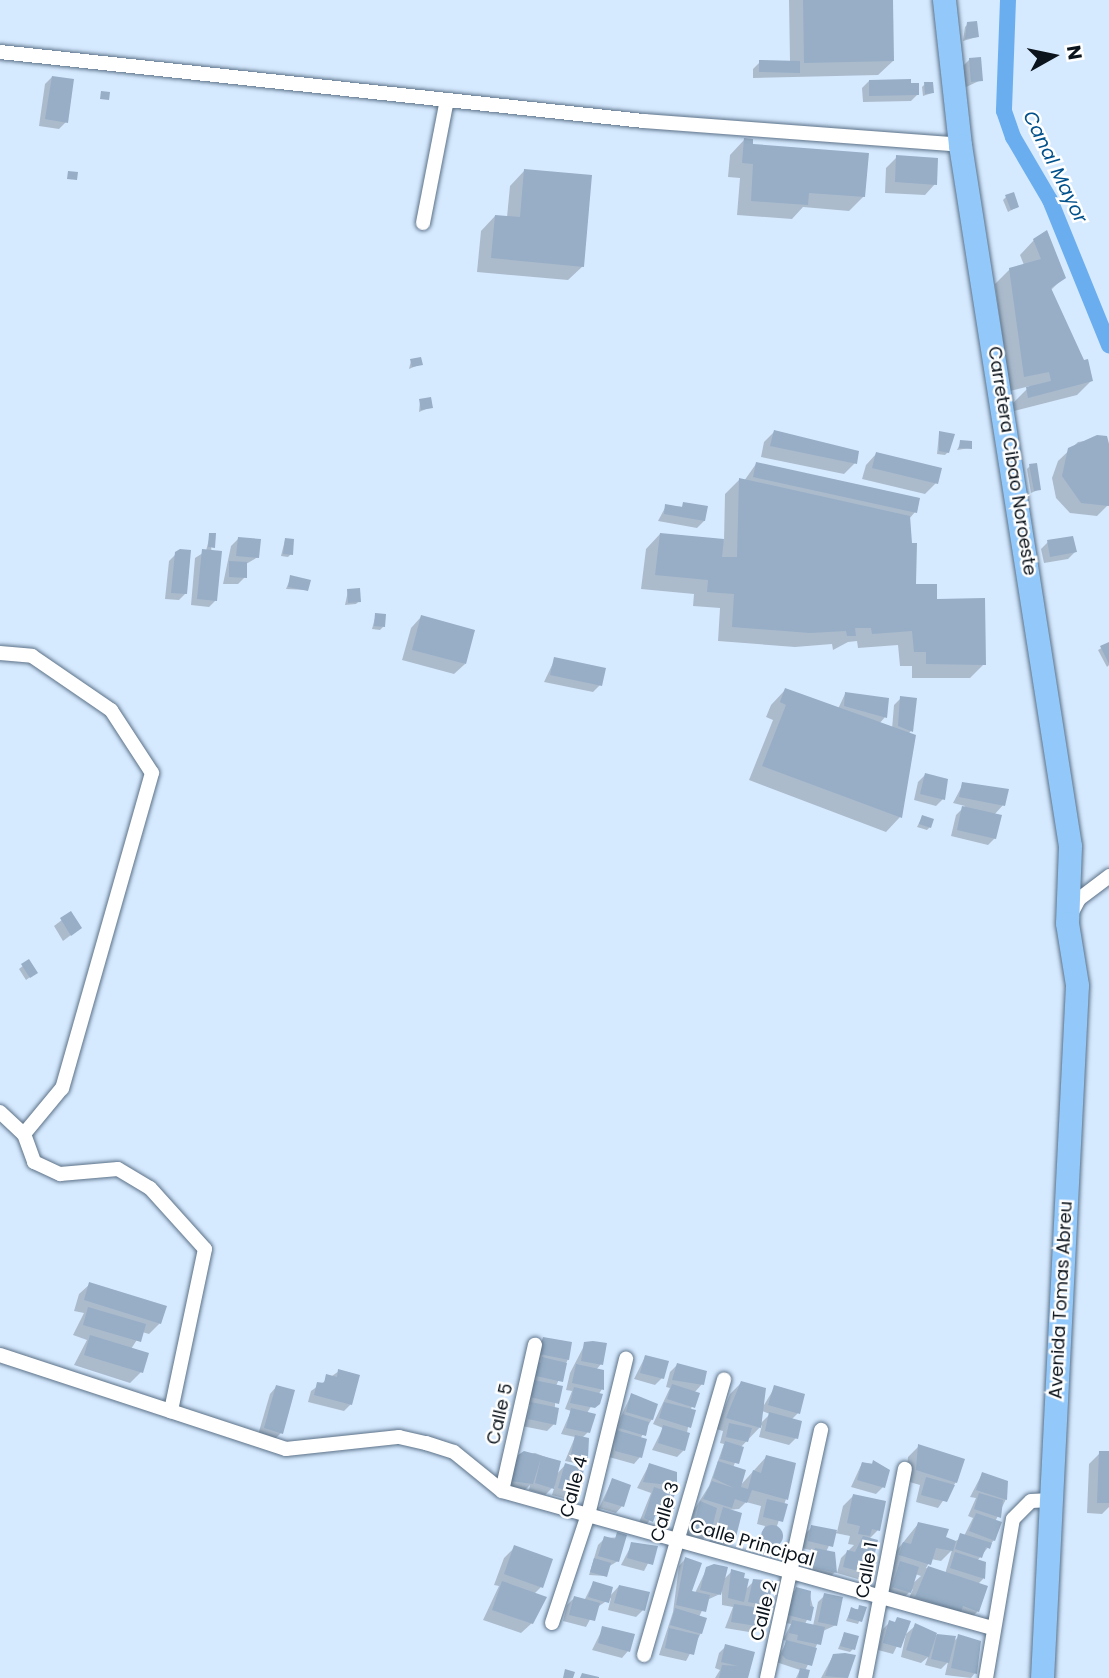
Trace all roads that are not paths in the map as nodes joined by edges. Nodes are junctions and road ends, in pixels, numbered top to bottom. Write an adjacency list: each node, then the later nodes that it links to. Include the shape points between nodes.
1 (944, 0): 4 (main road, Carretera Cibao Noroeste)
2 (0, 52): 3 (street)
3 (447, 100): 4 (street, via 644,121); 5 (street)
4 (960, 145): 8 (main road, Carretera Cibao Noroeste, via 1058,746 1070,846)
5 (423, 223)
6 (0, 653): 10 (street, via 32,656 111,710 152,773 62,1088)
7 (1109, 876): 8 (street, via 1079,900)
8 (1067, 923): 19 (main road, Avenida Tomas Abreu, via 1077,985)
9 (0, 1112): 10 (street)
10 (24, 1134): 15 (street, via 34,1162 60,1174 118,1169 150,1188 205,1250)
11 (536, 1345): 18 (street, Calle 5)
12 (0, 1355): 15 (street)
13 (626, 1359): 20 (street, Calle 4)
14 (724, 1379): 21 (street, Calle 3)
15 (171, 1411): 18 (street, via 286,1449 399,1437 426,1443 454,1452)
16 (821, 1430): 22 (street, Calle 2)
17 (905, 1469): 23 (street, Calle 1)
18 (502, 1491): 20 (street, Calle Principal)
19 (1051, 1500): 25 (street, via 1031,1501 1013,1519); 30 (main road, Avenida Tomas Abreu)
20 (587, 1516): 21 (street, Calle Principal); 24 (street, Calle 4)
21 (677, 1541): 22 (street, Calle Principal); 26 (street, Calle 3)
22 (793, 1574): 23 (street, Calle Principal); 27 (street, Calle 2)
23 (882, 1600): 25 (street, Calle Principal); 28 (street, Calle 1)
24 (552, 1623)
25 (992, 1628): 29 (street)
26 (644, 1655)
27 (767, 1678)
28 (865, 1678)
29 (986, 1678)
30 (1042, 1678)

